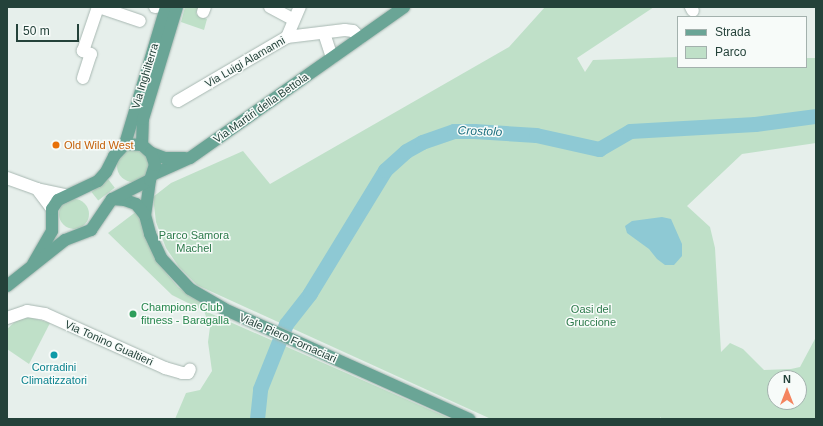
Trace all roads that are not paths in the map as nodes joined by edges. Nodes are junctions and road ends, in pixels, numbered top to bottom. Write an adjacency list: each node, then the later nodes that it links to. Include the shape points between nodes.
1 (98, 7): 8 (street); 13 (street, via 83,51 91,54)
2 (166, 7): 15 (main road, Via Inghilterra)
3 (177, 7): 16 (main road, Via Inghilterra, via 143,119)
4 (270, 7): 7 (street)
5 (300, 7): 7 (street)
6 (404, 7): 11 (main road, Via Martiri della Bettola)
7 (294, 20): 10 (street)
8 (140, 21)
9 (324, 33): 10 (street, Via Luigi Alamanni); 11 (street, Via Luigi Alamanni, via 353,31); 12 (street)
10 (288, 37): 14 (street, Via Luigi Alamanni)
11 (360, 38): 12 (main road, Via Martiri della Bettola)
12 (332, 58): 17 (main road, Via Martiri della Bettola)
13 (83, 78)
14 (178, 101)
15 (125, 144): 16 (main road); 21 (main road, Via Martiri della Bettola, via 98,181)
16 (147, 149): 17 (main road, via 165,158); 18 (main road)
17 (190, 158): 18 (main road, Via Martiri della Bettola)
18 (152, 177): 22 (main road, Via Martiri della Bettola); 24 (main road, Viale Piero Fornaciari)
19 (7, 178): 20 (street)
20 (37, 189): 21 (street); 23 (street)
21 (65, 195): 23 (main road, Via Martiri della Bettola)
22 (112, 199): 24 (main road, Viale Piero Fornaciari, via 136,204); 25 (main road, Via Martiri della Bettola, via 91,230)
23 (53, 215): 25 (main road, via 62,232); 26 (main road, Via Martiri della Bettola, via 48,240)
24 (145, 215): 30 (main road, Viale Piero Fornaciari, via 161,258 178,277 205,299)
25 (73, 236): 26 (main road, Via Martiri della Bettola)
26 (33, 264): 27 (main road, Via Martiri della Bettola)
27 (7, 286)
28 (7, 318): 29 (street, Via Tonino Gualtieri, via 27,311 45,314 165,368 182,374 188,373)
29 (190, 369)
30 (469, 419)

